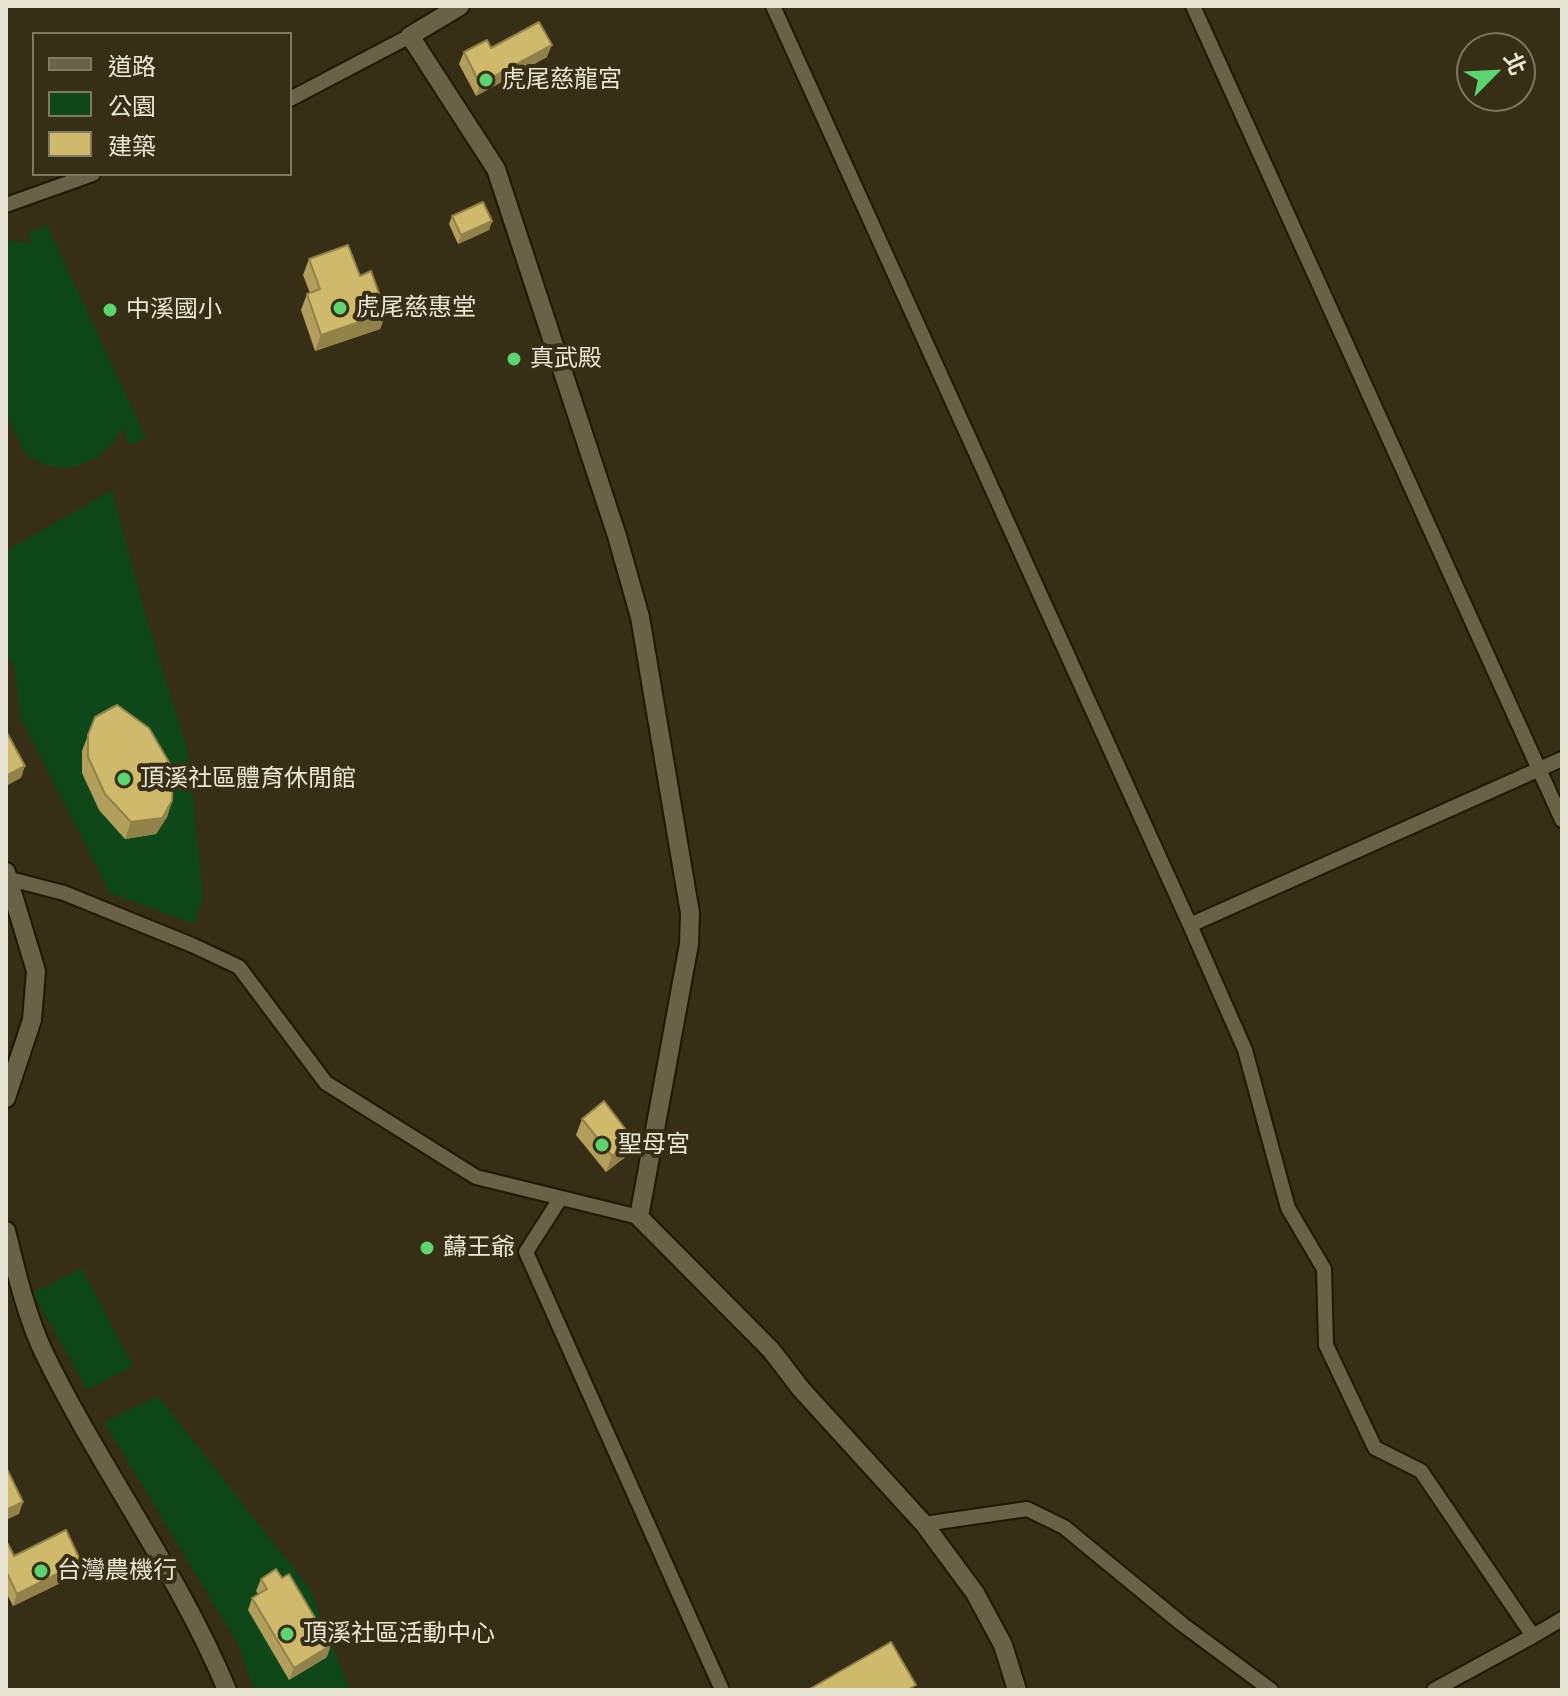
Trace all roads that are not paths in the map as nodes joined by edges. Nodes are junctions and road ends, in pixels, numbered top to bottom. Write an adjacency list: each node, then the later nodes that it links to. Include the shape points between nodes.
1 (460, 6): 4 (street)
2 (773, 6): 12 (street)
3 (1193, 6): 9 (street)
4 (410, 36): 5 (street); 15 (street, via 496,169 640,617 690,913 689,944)
5 (292, 98)
6 (87, 176): 7 (street)
7 (6, 205)
8 (1562, 759): 9 (street)
9 (1539, 770): 10 (street); 12 (street)
10 (1562, 820)
11 (8, 876): 13 (street, via 36,971 32,1020); 14 (street, via 64,893 239,967 326,1083 476,1177)
12 (1190, 925): 19 (street, via 1245,1050 1288,1208 1324,1269 1326,1345 1375,1448 1421,1471)
13 (6, 1098)
14 (560, 1199): 15 (street); 21 (street, via 526,1252)
15 (639, 1217): 17 (street, via 771,1350)
16 (6, 1231): 20 (street, via 43,1351 160,1558)
17 (924, 1524): 22 (street, via 975,1593 1003,1645); 23 (street, via 1027,1509 1064,1527)
18 (1562, 1619): 19 (street)
19 (1533, 1636): 24 (street)
20 (227, 1690)
21 (722, 1690)
22 (1017, 1690)
23 (1271, 1690)
24 (1434, 1690)

